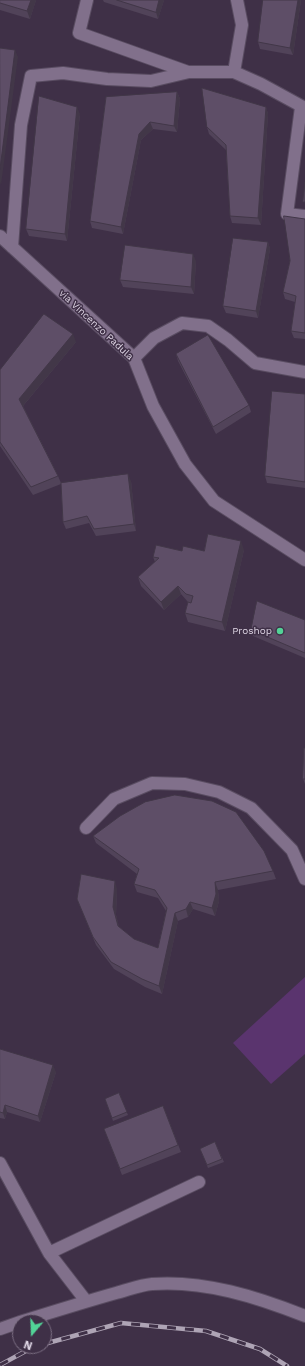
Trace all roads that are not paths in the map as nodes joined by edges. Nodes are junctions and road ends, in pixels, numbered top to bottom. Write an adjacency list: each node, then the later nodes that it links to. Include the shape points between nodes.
1 (87, 0): 3 (street, via 79,34)
2 (237, 0): 4 (street, via 242,25)
3 (189, 72): 4 (street); 8 (street, via 152,81 107,79 63,73 31,76 21,125)
4 (234, 72): 5 (street)
5 (303, 107): 6 (street, via 287,214)
6 (305, 216)
7 (0, 236): 8 (street, via Vincenzo Padula)
8 (12, 247): 9 (street, via Vincenzo Padula)
9 (134, 358): 10 (street, via 154,338 182,323 208,326 255,363); 11 (street, via Vincenzo Padula, via 153,406 185,464 214,501)
10 (305, 372)
11 (305, 560)
12 (86, 828): 13 (street, via 114,799 152,783 185,784 219,792 251,808 292,850)
13 (305, 879)
14 (0, 1163): 16 (street)
15 (199, 1182): 16 (street)
16 (49, 1253): 17 (street)
17 (86, 1301): 18 (street); 19 (street, via 150,1284 184,1284 266,1300)
18 (45, 1314)
19 (305, 1316)
20 (12, 1325): 21 (street)
21 (0, 1329)

